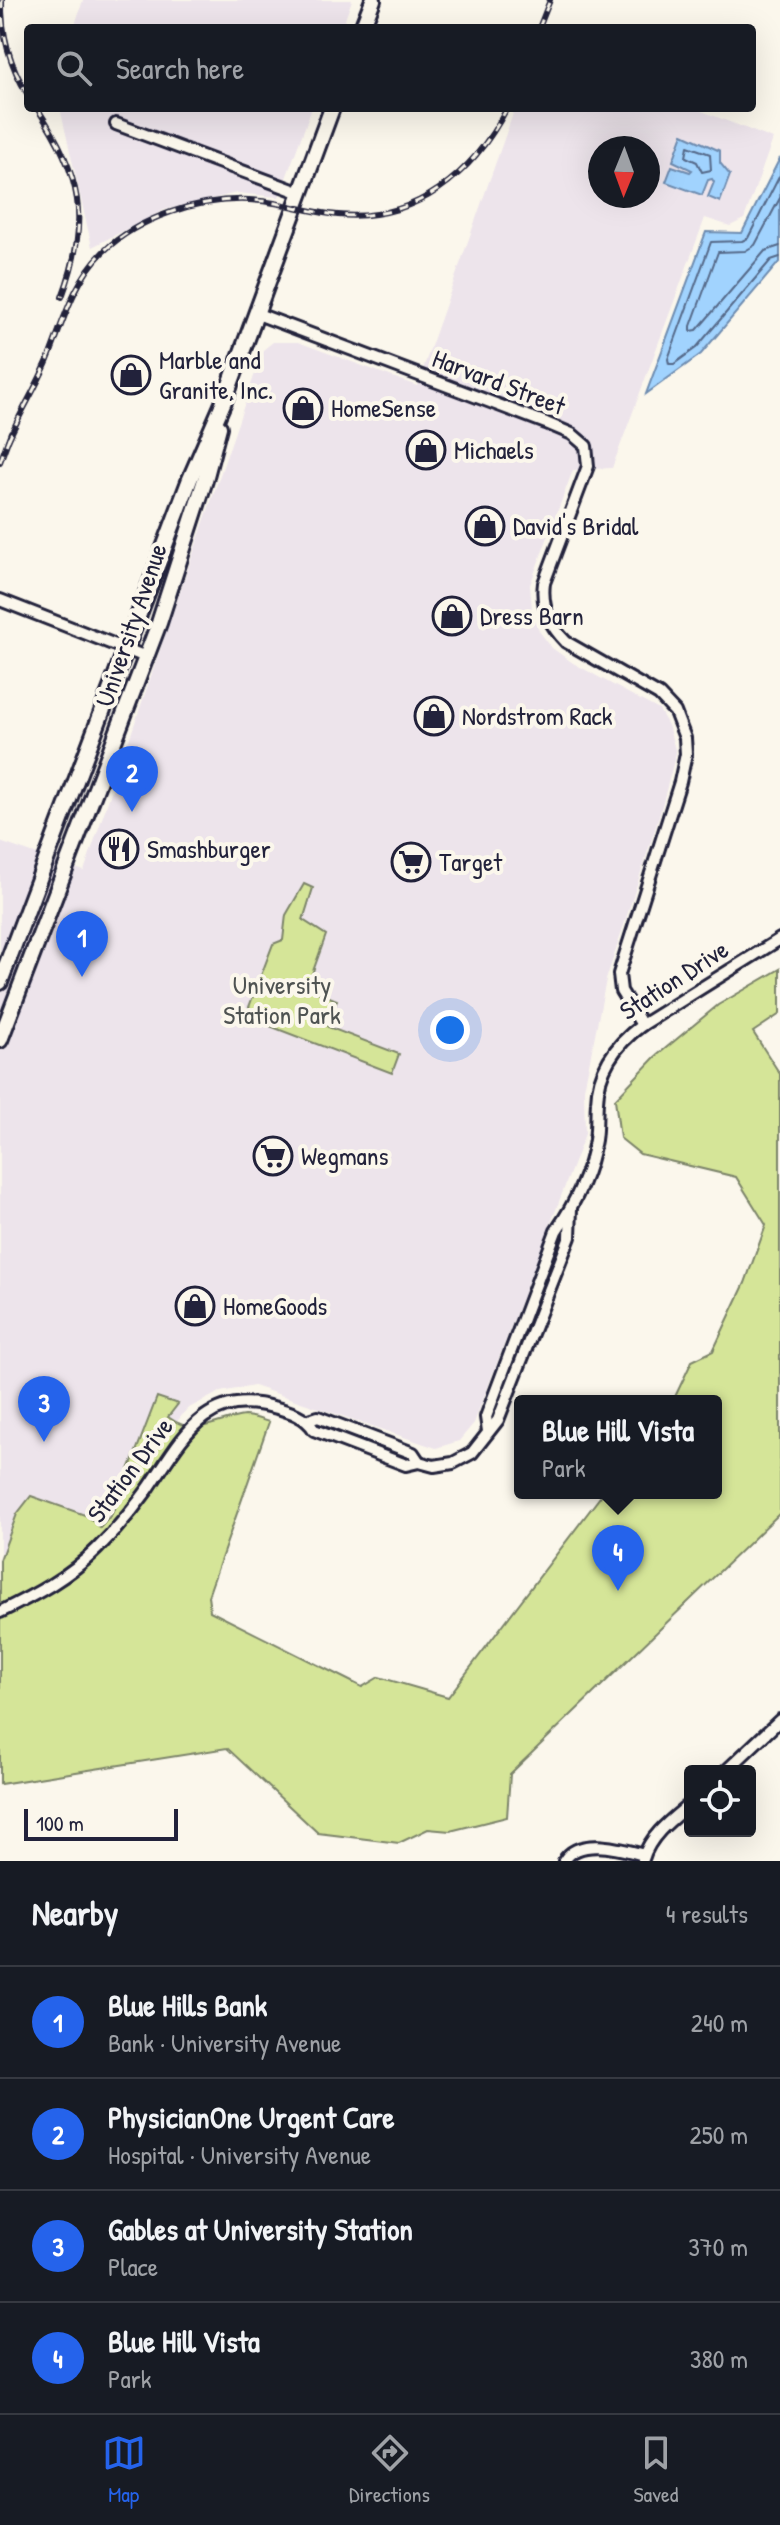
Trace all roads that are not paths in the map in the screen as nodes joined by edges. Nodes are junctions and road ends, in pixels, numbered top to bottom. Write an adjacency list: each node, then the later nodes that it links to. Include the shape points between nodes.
1 (373, 0): 2 (main road)
2 (364, 24)
3 (331, 112): 5 (main road, University Avenue)
4 (116, 124): 5 (street)
5 (301, 193): 6 (main road, University Avenue)
6 (255, 313): 7 (main road, University Avenue); 13 (street, Harvard Street, via 546,423 572,434 588,449 588,466 544,583 548,617 566,642 668,702 686,746 680,782 619,974 621,991)
7 (224, 401): 9 (main road, University Avenue); 10 (main road, University Avenue, via 205,480)
8 (0, 600): 9 (street)
9 (126, 649): 10 (street); 12 (main road, University Avenue)
10 (146, 657): 14 (main road, University Avenue)
11 (780, 939): 13 (street, Station Drive)
12 (0, 982)
13 (642, 1025): 15 (street, Station Drive, via 617,1046 602,1073 592,1153 556,1231 486,1417 488,1431 472,1453 453,1463 406,1465 314,1430 309,1420 277,1408 248,1402 225,1406 192,1425 143,1496 95,1551 66,1575)
14 (0, 1040)
15 (0, 1612)
16 (780, 1720): 17 (street)
17 (732, 1765)
18 (684, 1809): 19 (street, via 657,1834)
19 (644, 1858): 20 (street, via 605,1845 573,1851)
20 (564, 1861)

